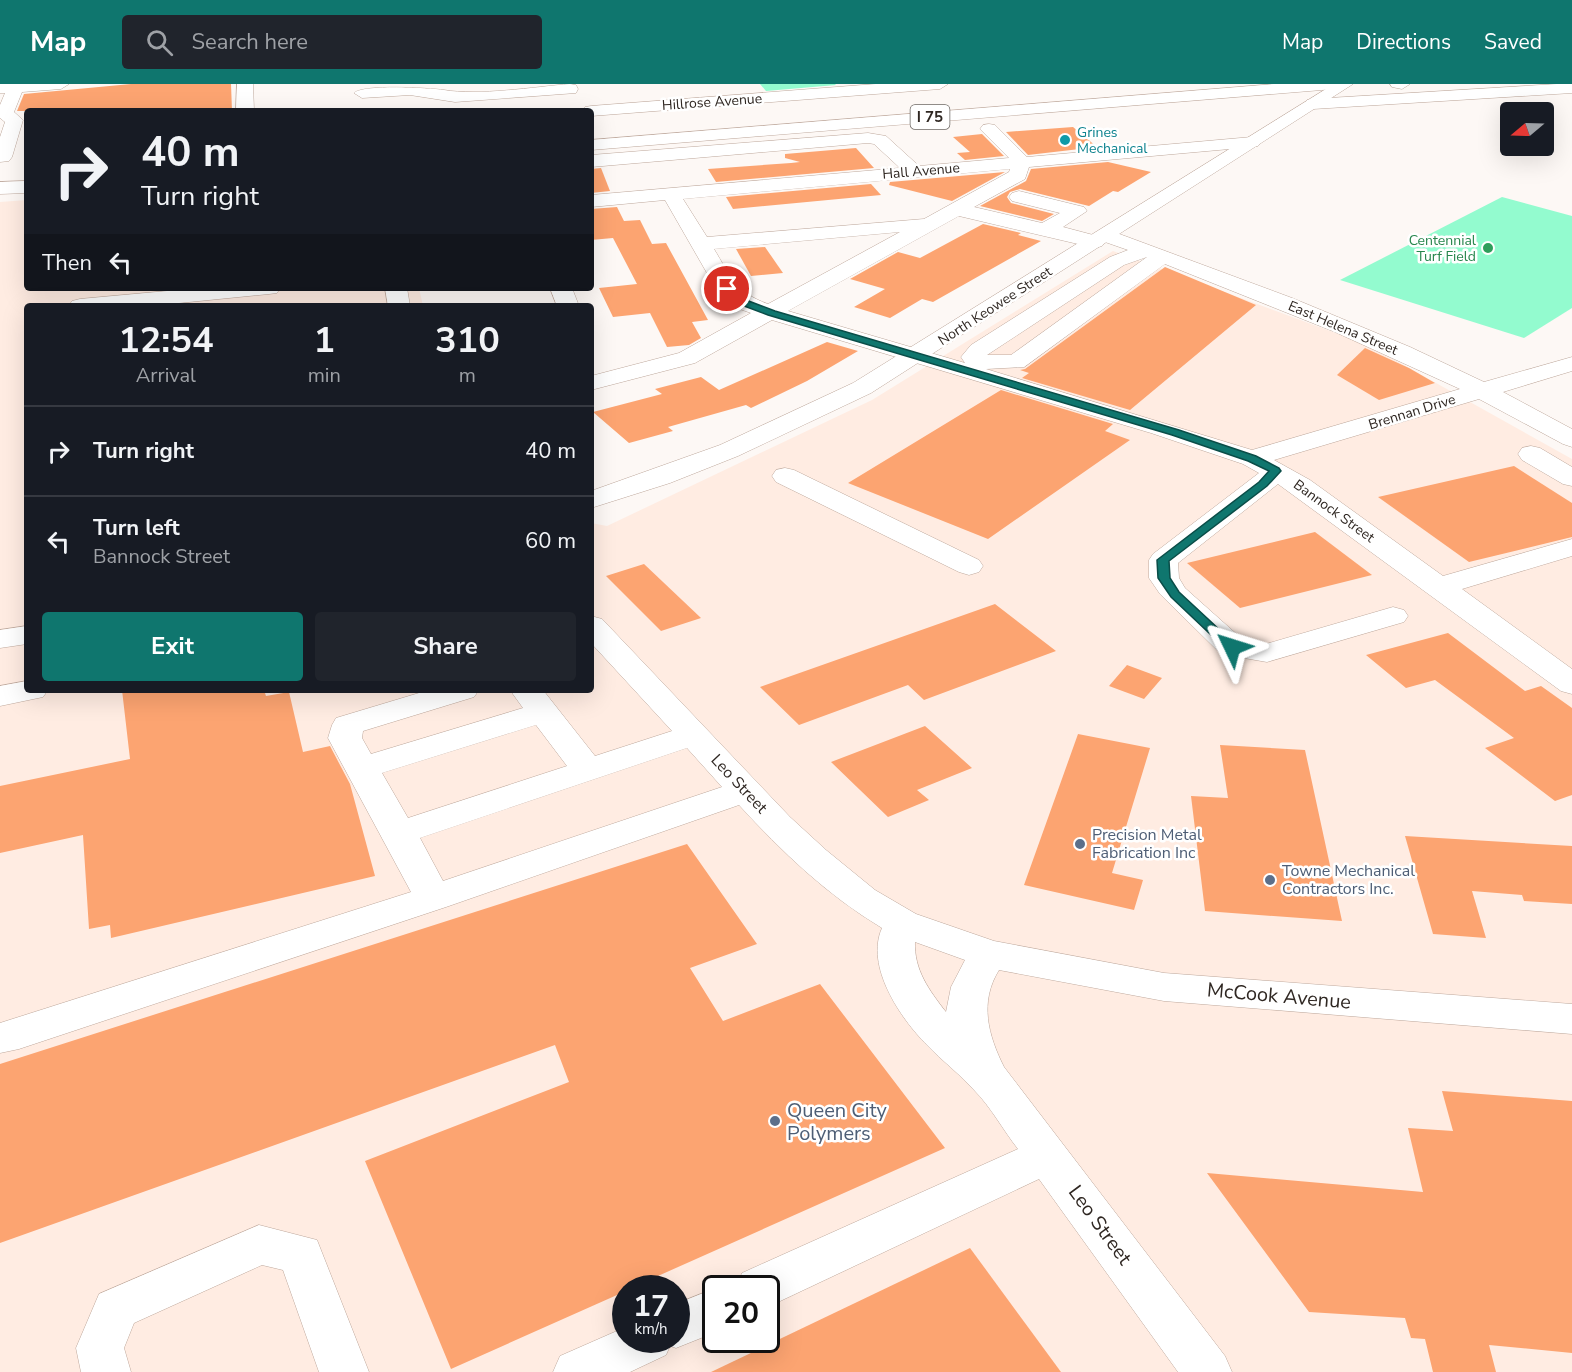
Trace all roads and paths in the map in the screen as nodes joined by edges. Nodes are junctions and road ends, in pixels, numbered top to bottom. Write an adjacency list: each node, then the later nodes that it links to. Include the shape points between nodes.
1 (61, 84): 8 (main road)
2 (245, 84): 13 (main road)
3 (938, 84): 15 (main road, Hillrose Avenue)
4 (1163, 84): 17 (main road, I 75)
5 (1334, 84): 19 (main road, I 75)
6 (1345, 84): 12 (main road, North Keowee Street)
7 (412, 87): 9 (main road); 11 (main road, via 455,97)
8 (7, 88): 22 (main road, via 5,114 14,120)
9 (362, 88): 14 (main road)
10 (1572, 88): 12 (main road)
11 (570, 89)
12 (1313, 104): 18 (main road, North Keowee Street)
13 (245, 108)
14 (365, 108)
15 (594, 111)
16 (989, 129): 21 (main road)
17 (594, 130)
18 (1252, 142): 21 (main road, Hall Avenue); 32 (main road, North Keowee Street)
19 (594, 145)
20 (594, 161): 23 (main road, via 868,138 880,140)
21 (1021, 162): 23 (main road, Hall Avenue); 29 (main road, via 1018,175)
22 (10, 163)
23 (915, 172): 26 (main road, Hall Avenue)
24 (24, 187): 25 (main road)
25 (0, 188)
26 (671, 194): 28 (main road, Hall Avenue); 33 (main road, Bannock Street)
27 (1019, 197): 31 (main road, via 1077,211)
28 (594, 201)
29 (957, 209): 30 (main road); 31 (main road, East Helena Street)
30 (932, 223): 33 (main road); 39 (main road)
31 (1046, 229): 32 (main road, East Helena Street)
32 (1108, 234): 34 (main road, East Helena Street); 40 (main road, North Keowee Street)
33 (700, 244): 39 (main road, Bannock Street, via 734,296)
34 (1159, 250): 36 (main road, East Helena Street); 37 (main road, East Helena Street); 42 (main road, via 1016,362); 42 (main road, via 1117,261 979,350)
35 (232, 291): 38 (main road)
36 (1297, 291): 37 (main road); 44 (main road, East Helena Street)
37 (1275, 300): 45 (main road, East Helena Street, via 1409,355)
38 (82, 303)
39 (771, 313): 40 (main road, Bannock Street); 43 (main road, via 687,358)
40 (917, 356): 42 (main road, Bannock Street); 52 (main road, North Keowee Street, via 770,433 638,486)
41 (1572, 364): 44 (main road, Brennan Drive)
42 (972, 366): 49 (main road, Bannock Street)
43 (595, 377)
44 (1509, 384): 45 (main road, Brennan Drive); 46 (main road, East Helena Street)
45 (1483, 391): 47 (main road, East Helena Street); 49 (main road, Brennan Drive)
46 (1572, 417)
47 (1572, 439)
48 (1532, 454): 51 (main road)
49 (1264, 464): 55 (main road, Bannock Street); 56 (main road, via 1263,484 1163,560 1164,578 1175,594 1232,647 1267,653)
50 (785, 476): 54 (main road)
51 (1572, 478)
52 (594, 499)
53 (1572, 547): 55 (main road)
54 (969, 566)
55 (1439, 587): 60 (main road, Bannock Street)
56 (1393, 616)
57 (594, 628): 65 (main road, Leo Street)
58 (24, 635): 59 (main road)
59 (0, 639)
60 (1572, 684)
61 (24, 692): 63 (main road)
62 (453, 693): 66 (main road, via 348,725 345,738)
63 (0, 696)
64 (534, 701): 66 (main road); 67 (main road)
65 (694, 735): 67 (main road); 68 (main road, Leo Street)
66 (361, 768): 69 (main road)
67 (589, 771): 69 (main road)
68 (746, 791): 70 (main road); 71 (main road, Leo Street, via 813,859 862,899)
69 (399, 833): 70 (main road)
70 (433, 898): 74 (main road)
71 (903, 922): 72 (main road, Leo Street); 75 (main road, Leo Street, via 895,957 908,992 940,1033)
72 (989, 954): 73 (main road, McCook Avenue, via 1164,987); 75 (main road, Leo Street, via 969,991 966,1015 971,1043)
73 (1572, 1019)
74 (0, 1038)
75 (990, 1079): 76 (main road, Leo Street)
76 (1048, 1155): 77 (main road); 82 (main road, Leo Street)
77 (780, 1278)
78 (620, 1353): 81 (main road)
79 (106, 1372): 80 (main road, via 100,1348 116,1308 259,1245 301,1254)
80 (344, 1372)
81 (578, 1372)
82 (1207, 1372)

